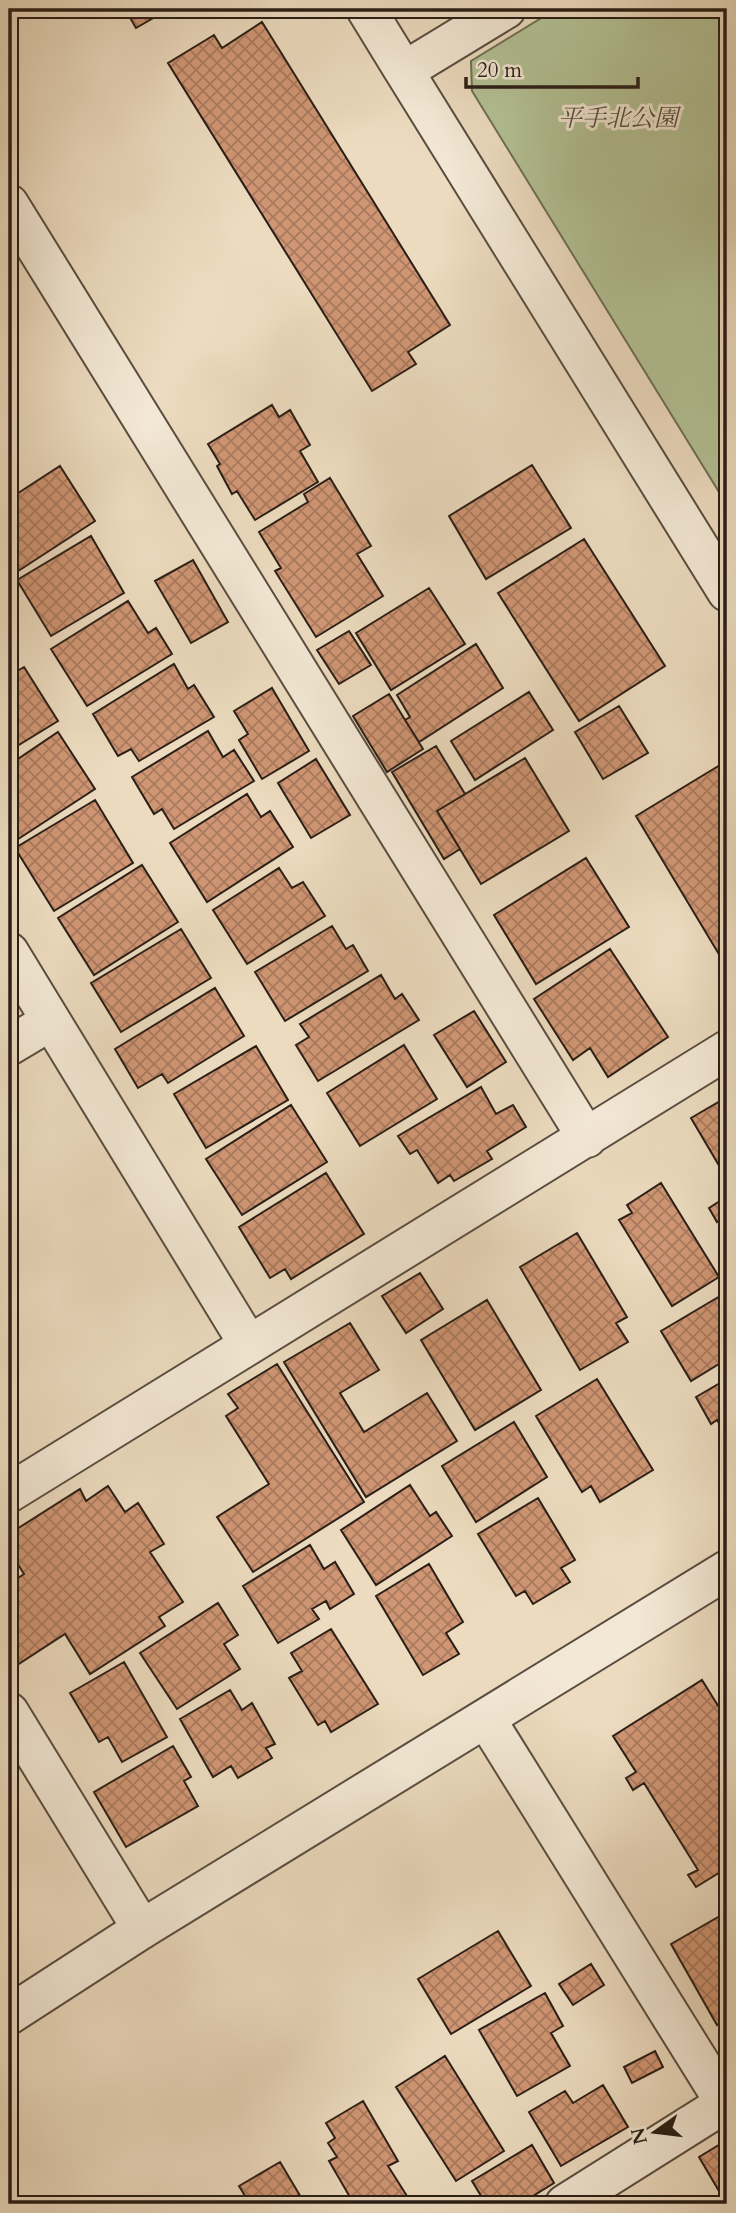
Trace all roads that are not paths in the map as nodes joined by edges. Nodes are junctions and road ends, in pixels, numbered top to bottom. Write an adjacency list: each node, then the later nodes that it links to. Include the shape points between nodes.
1 (366, 9): 3 (street)
2 (506, 9): 3 (street)
3 (404, 71): 5 (street)
4 (9, 204): 10 (street)
5 (727, 592)
6 (9, 952): 7 (street)
7 (51, 1021): 8 (street); 11 (street)
8 (9, 1046)
9 (727, 1050): 10 (street)
10 (587, 1138): 11 (street)
11 (249, 1345): 12 (street)
12 (9, 1493)
13 (727, 1570): 15 (street)
14 (9, 1712): 16 (street)
15 (485, 1719): 16 (street); 18 (street)
16 (142, 1929): 17 (street)
17 (9, 2015)
18 (726, 2103): 19 (street)
19 (565, 2204)

